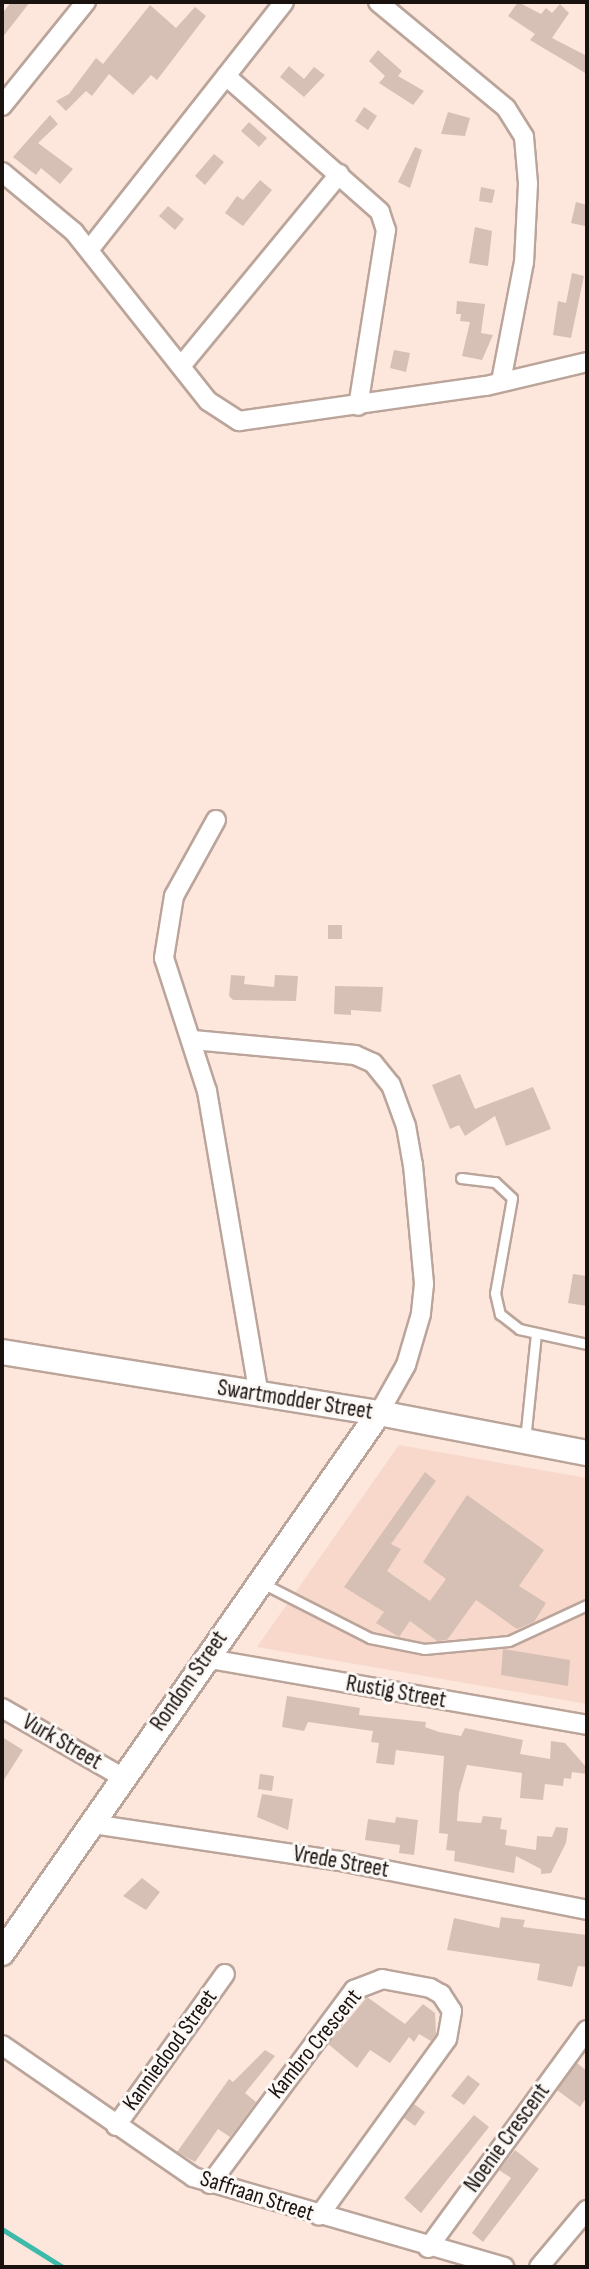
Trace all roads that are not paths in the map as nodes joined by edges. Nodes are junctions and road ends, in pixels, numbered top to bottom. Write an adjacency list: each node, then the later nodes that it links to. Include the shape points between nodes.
1 (86, 2): 5 (street)
2 (284, 2): 4 (street)
3 (378, 2): 11 (street, via 475,79 506,108 522,131 527,184 524,262)
4 (226, 76): 7 (street); 8 (street)
5 (2, 106)
6 (2, 172): 8 (street)
7 (339, 174): 10 (street); 12 (street, via 380,212 386,230)
8 (89, 250): 10 (street)
9 (587, 362): 11 (street)
10 (181, 366): 12 (street, via 208,401 239,421)
11 (501, 382): 12 (street)
12 (358, 406)
13 (216, 820): 14 (street, via 174,896 165,937 170,984)
14 (193, 1040): 19 (street, via 210,1103); 21 (street, via 355,1055 373,1063 391,1085 411,1152 424,1284 421,1314 406,1365)
15 (461, 1178): 16 (lane, via 502,1185 512,1198 496,1304 508,1324)
16 (536, 1334): 17 (lane); 22 (lane)
17 (587, 1344)
18 (2, 1352): 19 (street, Swartmodder Street)
19 (260, 1396): 20 (street, Swartmodder Street)
20 (335, 1407): 21 (street, Swartmodder Street); 24 (street)
21 (379, 1413): 22 (street, Swartmodder Street); 24 (street, Rondom Street)
22 (524, 1441): 23 (street, Swartmodder Street)
23 (587, 1453)
24 (343, 1463): 25 (street, Rondom Street)
25 (259, 1581): 26 (lane, via 370,1637 424,1649 509,1641); 27 (street, Rondom Street)
26 (587, 1605)
27 (204, 1658): 29 (street, Rustig Street); 30 (street, Rondom Street)
28 (2, 1708): 30 (street, Vurk Street)
29 (587, 1725)
30 (122, 1777): 31 (street, Rondom Street)
31 (92, 1824): 32 (street, Vrede Street, via 341,1861); 33 (street, Rondom Street)
32 (587, 1910)
33 (2, 1952)
34 (225, 1974): 37 (street, Kanniedood Street)
35 (587, 2030): 41 (street, Noenie Crescent)
36 (2, 2045): 37 (street, Saffraan Street)
37 (116, 2126): 38 (street, Saffraan Street)
38 (210, 2184): 40 (street, Saffraan Street); 40 (street, Kambro Crescent, via 354,1990 382,1979 430,1988 441,1994 452,2011 447,2039)
39 (587, 2210): 42 (street)
40 (319, 2216): 41 (street, Saffraan Street)
41 (428, 2248): 43 (street, Saffraan Street)
42 (542, 2266)
43 (504, 2267)

